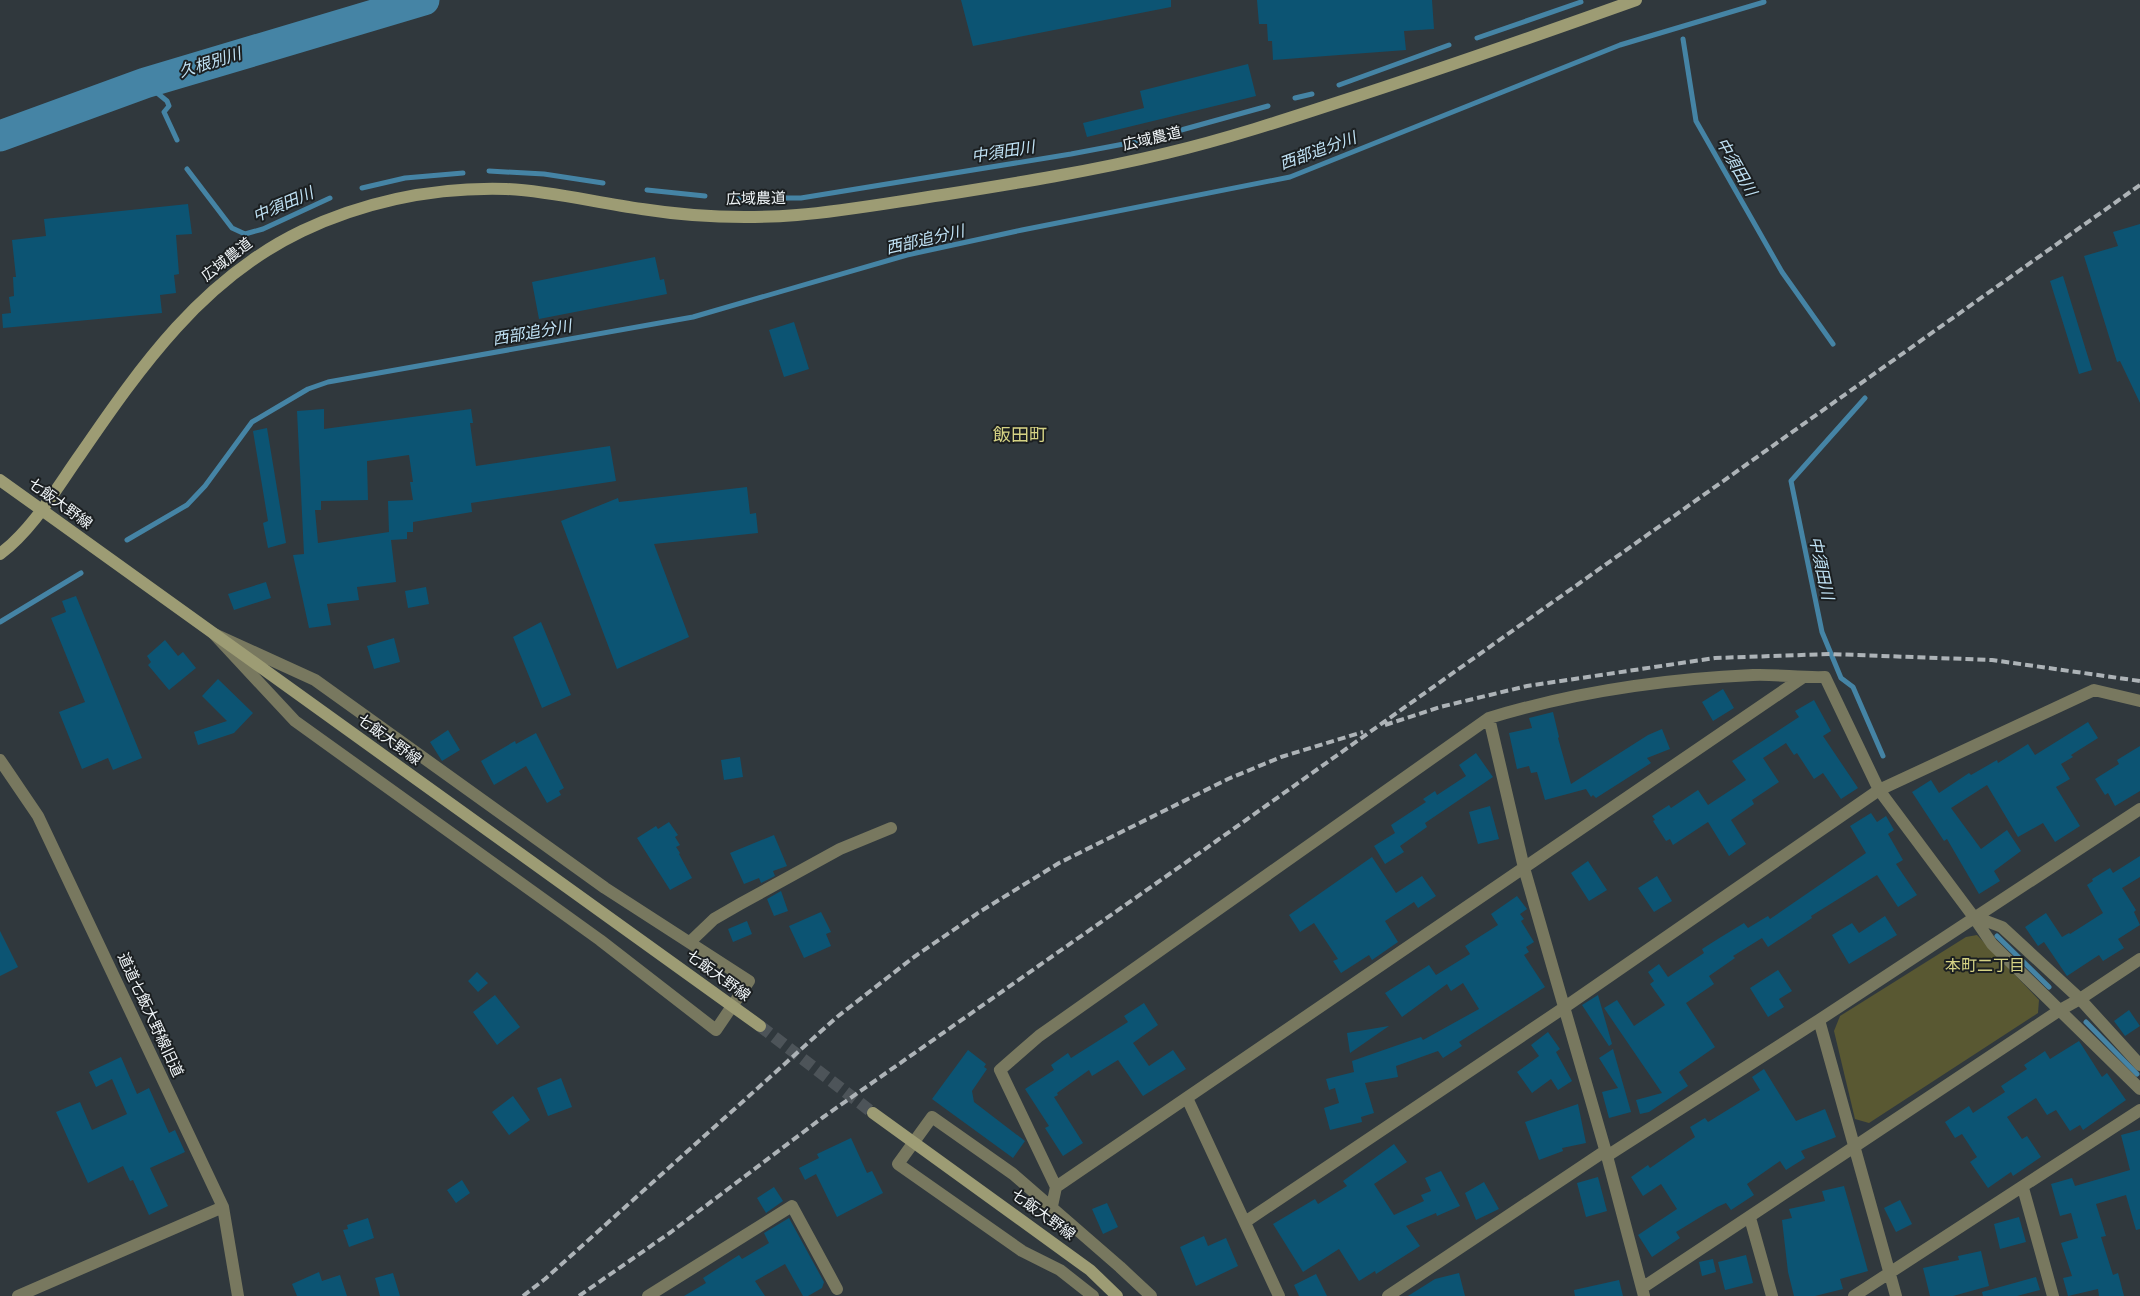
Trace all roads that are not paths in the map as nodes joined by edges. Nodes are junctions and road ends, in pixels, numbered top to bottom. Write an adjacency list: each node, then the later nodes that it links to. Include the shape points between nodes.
1 (1636, 0): 3 (street, 広域農道, via 1470,60 1287,119 1171,152 873,206 795,215 723,217 644,210 508,189 448,190 350,211 302,231 252,258 194,307 137,372)
2 (0, 480): 3 (street, 七飯大野線)
3 (40, 510): 4 (street, 広域農道, via 13,544); 5 (street, 七飯大野線)
4 (0, 554)
5 (214, 634): 15 (street, via 315,680 605,888); 15 (street, via 295,721 600,940 716,1030 750,981); 21 (street, 七飯大野線)
6 (1802, 678): 8 (street, via 1755,675 1685,680 1532,705); 10 (street, via 1825,676); 13 (street)
7 (2140, 701): 10 (street, via 2094,690)
8 (1489, 718): 13 (street); 29 (street, via 1039,1036 1000,1070)
9 (0, 760): 32 (street, 道道七飯大野線旧道, via 38,816)
10 (1879, 790): 14 (street); 18 (street)
11 (2140, 809): 14 (street)
12 (892, 828): 15 (street, via 840,849 740,904 714,920)
13 (1524, 868): 18 (street); 24 (street)
14 (1974, 916): 17 (street, via 2002,927); 19 (street, via 1992,944); 20 (street)
15 (691, 942)
16 (2140, 959): 17 (street)
17 (2080, 999): 19 (street); 22 (street)
18 (1564, 1007): 28 (street); 34 (street)
19 (2060, 1010): 23 (street); 27 (street)
20 (1819, 1020): 27 (street); 28 (street)
21 (760, 1026)
22 (2140, 1065)
23 (2140, 1089)
24 (1187, 1098): 29 (street); 34 (street)
25 (2140, 1110): 30 (street)
26 (873, 1113): 42 (street, 七飯大野線, via 1090,1270)
27 (1854, 1146): 33 (street); 35 (street)
28 (1606, 1154): 36 (street); 45 (street)
29 (1056, 1187): 31 (street)
30 (2023, 1188): 35 (street); 49 (street)
31 (1052, 1206): 41 (street, via 932,1117 898,1164 1022,1251 1060,1270); 43 (street)
32 (223, 1207): 38 (street); 39 (street, 道道七飯大野線旧道)
33 (1750, 1218): 36 (street); 46 (street)
34 (1245, 1222): 44 (street)
35 (1890, 1273): 47 (street); 48 (street)
36 (1643, 1292)
37 (835, 1294): 40 (street, via 792,1206)
38 (18, 1296)
39 (238, 1296)
40 (648, 1296)
41 (1093, 1296)
42 (1116, 1296)
43 (1151, 1296)
44 (1279, 1296)
45 (1388, 1296)
46 (1772, 1296)
47 (1854, 1296)
48 (1896, 1296)
49 (2053, 1296)

